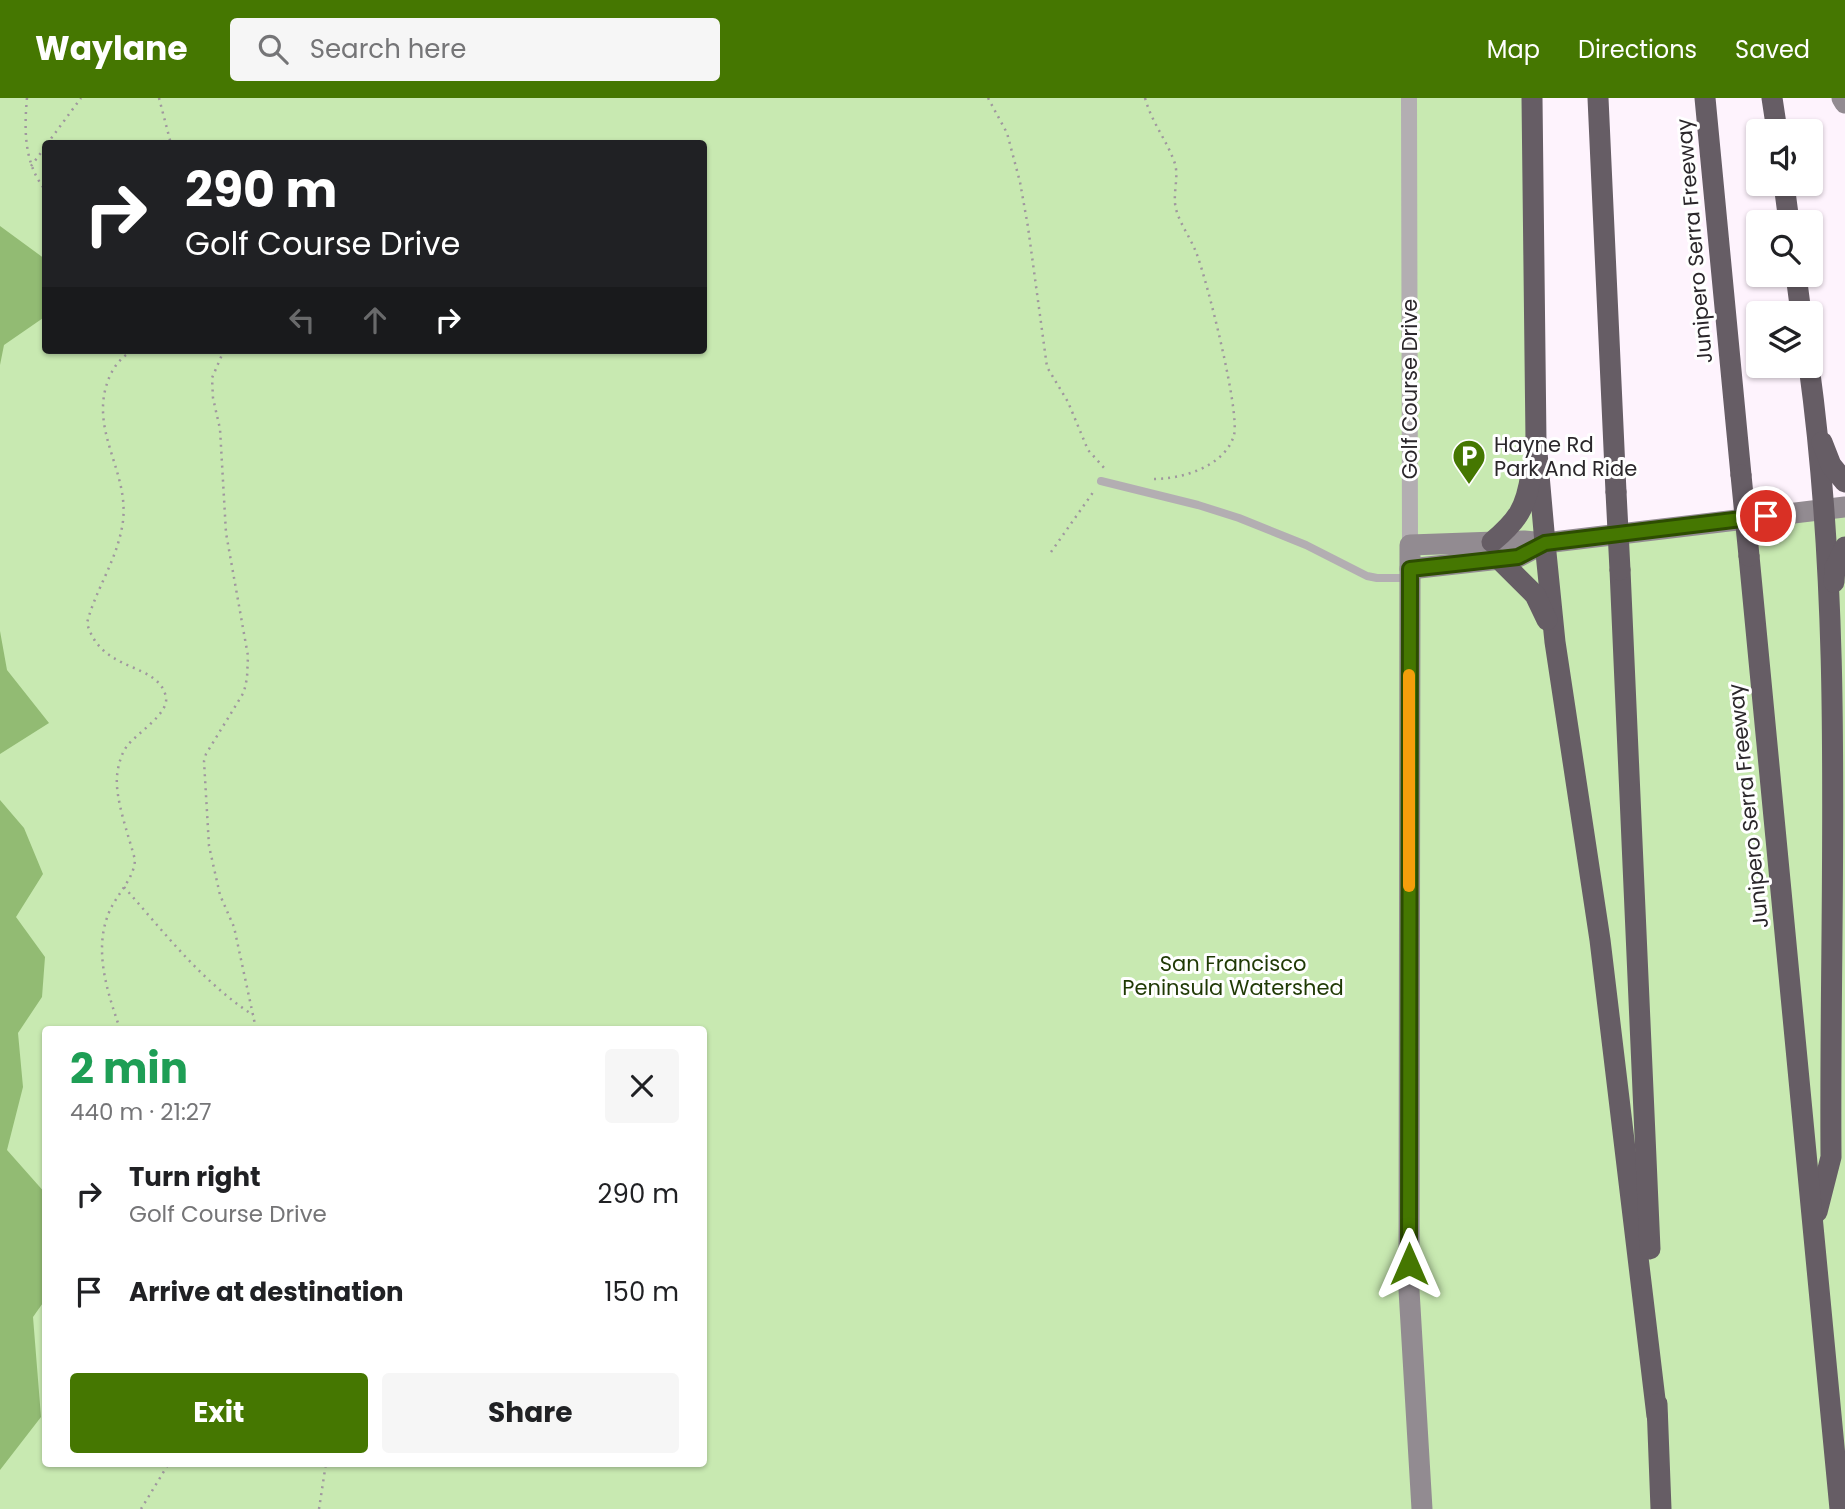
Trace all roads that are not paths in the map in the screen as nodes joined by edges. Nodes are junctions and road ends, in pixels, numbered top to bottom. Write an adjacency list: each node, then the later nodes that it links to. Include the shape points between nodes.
1 (1409, 98): 17 (street, Golf Course Drive)
2 (1532, 98): 11 (highway)
3 (1598, 98): 24 (highway, bridge)
4 (1705, 98): 23 (highway, Junipero Serra Freeway, bridge)
5 (1772, 98): 8 (highway)
6 (1842, 98): 7 (street)
7 (1845, 103)
8 (1775, 119)
9 (1810, 378): 10 (highway)
10 (1815, 417): 13 (highway, via 1826,455); 15 (highway)
11 (1536, 441): 16 (highway); 19 (highway, via 1528,498)
12 (1101, 481): 20 (lane, via 1232,515 1367,576)
13 (1845, 481)
14 (1845, 507): 15 (street)
15 (1822, 509): 16 (street); 21 (highway)
16 (1545, 543): 19 (street, via 1518,557); 22 (highway)
17 (1410, 545): 19 (street); 20 (street)
18 (1845, 547): 21 (highway, via 1835,568)
19 (1496, 551): 20 (street); 22 (highway, via 1535,595)
20 (1410, 573): 25 (street, via 1409,1290)
21 (1831, 615): 23 (highway, via 1831,1157)
22 (1555, 642): 24 (highway, via 1600,940)
23 (1813, 1224): 27 (highway, Junipero Serra Freeway)
24 (1657, 1416): 26 (highway)
25 (1422, 1509)
26 (1661, 1509)
27 (1840, 1509)

